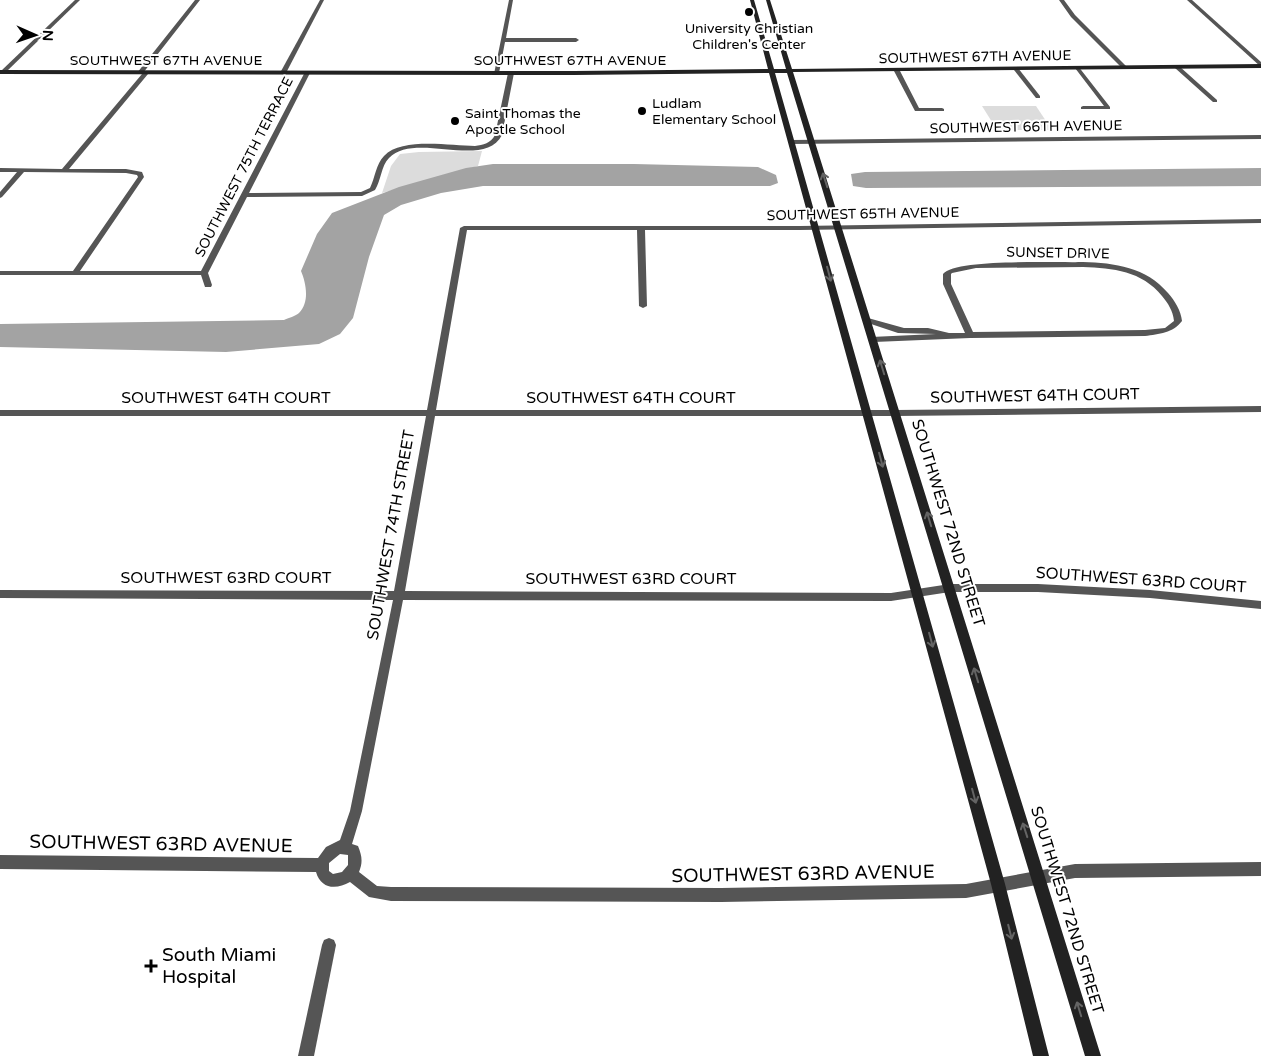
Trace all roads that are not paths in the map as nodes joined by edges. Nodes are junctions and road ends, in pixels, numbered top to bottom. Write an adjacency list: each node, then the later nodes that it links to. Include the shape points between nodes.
1 (78, 0): 18 (street)
2 (198, 0): 19 (street)
3 (322, 0): 22 (street, SOUTHWEST 75TH TERRACE)
4 (511, 0): 9 (street)
5 (752, 0): 20 (main road)
6 (768, 0): 21 (main road, SOUTHWEST 72ND STREET)
7 (1061, 0): 15 (street, via 1072,16)
8 (1189, 0): 11 (street)
9 (503, 40): 10 (street); 24 (street)
10 (576, 40)
11 (1261, 66): 13 (main road, SOUTHWEST 67TH AVENUE)
12 (1177, 67): 13 (main road, SOUTHWEST 67TH AVENUE); 15 (main road, SOUTHWEST 67TH AVENUE); 26 (street)
13 (1186, 67): 26 (street, via 1200,81)
14 (1078, 68): 15 (main road, SOUTHWEST 67TH AVENUE); 16 (main road, SOUTHWEST 67TH AVENUE); 29 (street, via 1108,108)
15 (1125, 68)
16 (1016, 69): 17 (main road, SOUTHWEST 67TH AVENUE); 27 (street)
17 (897, 71): 21 (main road, SOUTHWEST 67TH AVENUE); 30 (street, via 917,110)
18 (1, 72): 19 (main road, SOUTHWEST 67TH AVENUE)
19 (143, 72): 22 (main road, SOUTHWEST 67TH AVENUE); 36 (street)
20 (773, 72): 21 (main road, SOUTHWEST 67TH AVENUE); 25 (main road, SOUTHWEST 67TH AVENUE); 32 (main road)
21 (792, 72): 33 (main road, SOUTHWEST 72ND STREET)
22 (282, 73): 23 (main road, SOUTHWEST 67TH AVENUE)
23 (307, 73): 24 (main road, SOUTHWEST 67TH AVENUE); 37 (street, SOUTHWEST 75TH TERRACE)
24 (496, 73): 25 (main road, SOUTHWEST 67TH AVENUE)
25 (511, 73): 37 (street, via 499,135 488,145 396,150 384,159 374,187 365,193)
26 (1200, 86): 28 (street)
27 (1038, 98)
28 (1215, 101)
29 (1083, 108)
30 (942, 110)
31 (1261, 137): 33 (street, SOUTHWEST 66TH AVENUE)
32 (792, 142): 33 (street, SOUTHWEST 66TH AVENUE); 41 (main road)
33 (812, 142): 40 (main road, SOUTHWEST 72ND STREET, one-way to 33)
34 (0, 170): 35 (street)
35 (22, 170): 36 (street); 38 (street)
36 (64, 170): 45 (street, via 126,170 140,173 141,177)
37 (243, 195): 46 (street, SOUTHWEST 75TH TERRACE)
38 (0, 196)
39 (1261, 221): 40 (street, SOUTHWEST 65TH AVENUE)
40 (839, 226): 41 (street, SOUTHWEST 65TH AVENUE); 49 (main road, SOUTHWEST 72ND STREET)
41 (816, 227): 43 (street, SOUTHWEST 65TH AVENUE); 56 (main road, one-way to 56)
42 (464, 228): 43 (street, SOUTHWEST 65TH AVENUE); 54 (street, SOUTHWEST 74TH STREET)
43 (641, 228): 48 (street)
44 (0, 273): 45 (street)
45 (76, 273): 46 (street)
46 (204, 273): 47 (street)
47 (208, 284)
48 (642, 306)
49 (868, 320): 50 (street, via 898,330 938,330); 52 (main road, SOUTHWEST 72ND STREET)
50 (946, 335): 51 (street, SUNSET DRIVE); 52 (street)
51 (970, 335): 51 (street, SUNSET DRIVE, via 946,278 950,271 976,266 1090,265 1125,269 1152,281 1166,296 1178,317 1175,325 1155,332)
52 (874, 339): 57 (main road, SOUTHWEST 72ND STREET, one-way to 52)
53 (1261, 409): 57 (street, SOUTHWEST 64TH COURT)
54 (432, 412): 55 (street, SOUTHWEST 64TH COURT); 56 (street, SOUTHWEST 64TH COURT); 61 (street, SOUTHWEST 74TH STREET)
55 (0, 413)
56 (868, 413): 57 (street, SOUTHWEST 64TH COURT); 59 (main road, one-way to 59)
57 (896, 413): 58 (main road, SOUTHWEST 72ND STREET, one-way to 57)
58 (950, 588): 59 (street, SOUTHWEST 63RD COURT); 62 (street, SOUTHWEST 63RD COURT, via 1079,589); 68 (main road, SOUTHWEST 72ND STREET, one-way to 58)
59 (918, 593): 61 (street, SOUTHWEST 63RD COURT, via 892,597); 69 (main road, one-way to 69)
60 (0, 594): 61 (street, SOUTHWEST 63RD COURT)
61 (399, 594): 63 (street, SOUTHWEST 74TH STREET, via 356,811)
62 (1261, 605)
63 (344, 847): 65 (street, via 328,853); 67 (street, via 355,856)
64 (0, 862): 65 (street, SOUTHWEST 63RD AVENUE)
65 (322, 865): 67 (street, via 323,874 330,881 342,880)
66 (1261, 869): 68 (street, SOUTHWEST 63RD AVENUE, via 1074,870)
67 (350, 874): 69 (street, SOUTHWEST 63RD AVENUE, via 374,892 401,894 834,894 966,891)
68 (1039, 876): 69 (street, SOUTHWEST 63RD AVENUE); 73 (main road, SOUTHWEST 72ND STREET, one-way to 68)
69 (998, 884): 72 (main road, one-way to 72)
70 (329, 945): 71 (street)
71 (306, 1056)
72 (1041, 1056)
73 (1093, 1056)

